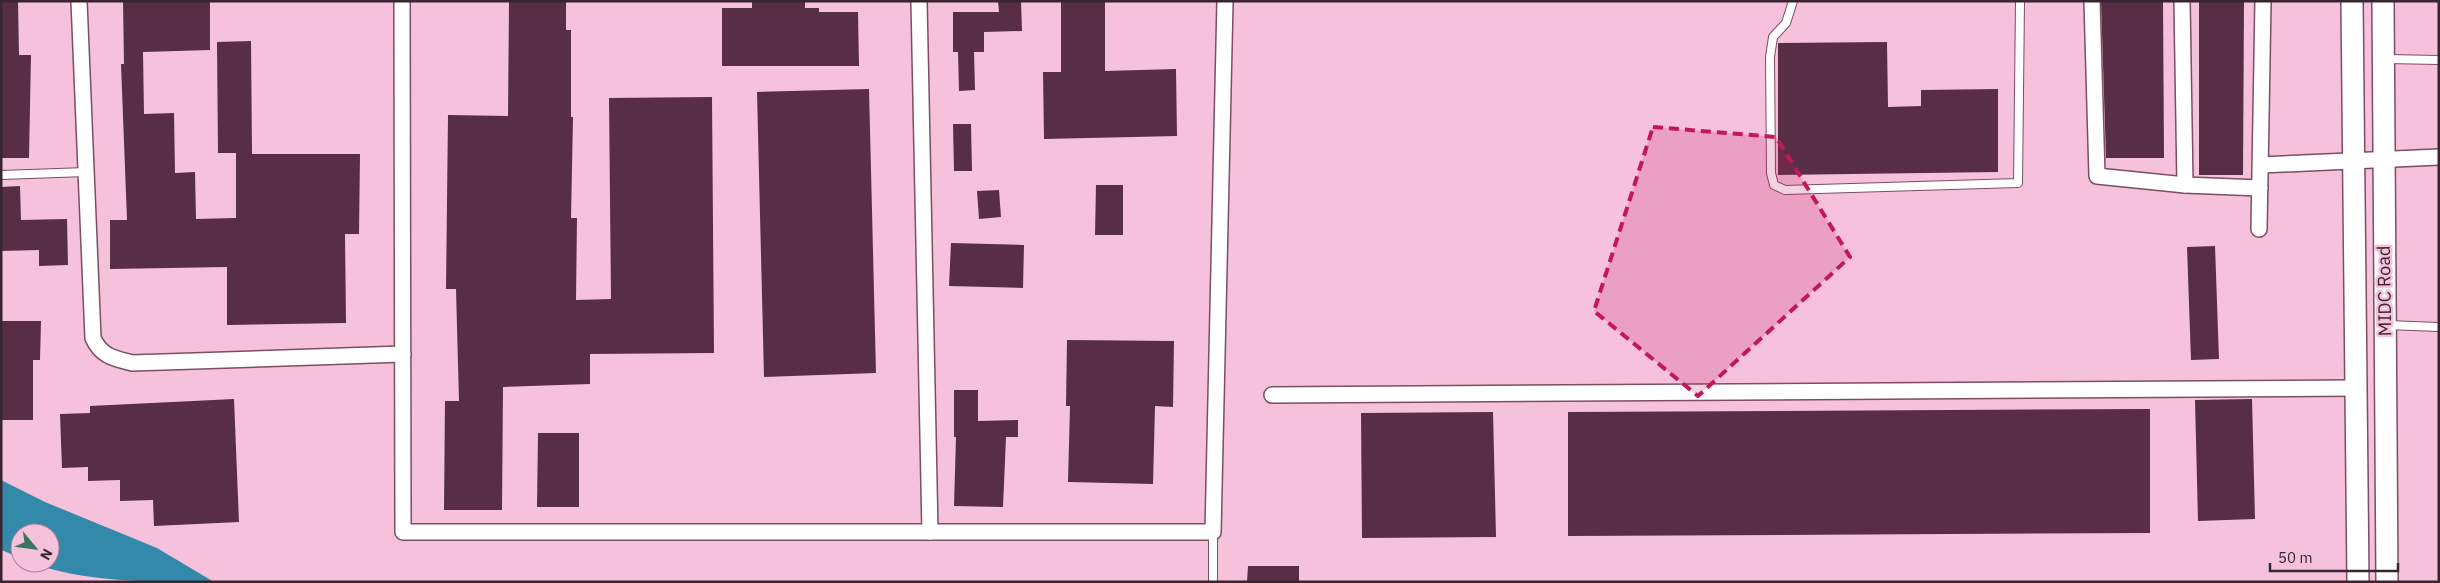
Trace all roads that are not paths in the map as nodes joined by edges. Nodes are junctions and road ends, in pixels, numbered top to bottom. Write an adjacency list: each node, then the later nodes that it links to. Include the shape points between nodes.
1 (80, 1): 18 (street)
2 (402, 1): 25 (street)
3 (919, 1): 28 (street)
4 (1225, 1): 29 (street)
5 (1793, 1): 6 (lane, via 1786,23 1772,37 1770,57 1771,173 1774,185 1785,190 2018,183)
6 (2020, 1)
7 (2092, 1): 20 (street, via 2097,176)
8 (2182, 1): 20 (street)
9 (2263, 1): 17 (street)
10 (2352, 1): 16 (main road, MIDC Road)
11 (2383, 1): 12 (main road, MIDC Road)
12 (2384, 59): 13 (lane); 15 (main road, MIDC Road)
13 (2439, 60)
14 (2439, 157): 15 (street)
15 (2383, 159): 16 (street); 23 (main road, MIDC Road)
16 (2353, 162): 17 (street); 26 (main road, MIDC Road)
17 (2261, 165): 21 (street)
18 (86, 172): 19 (lane); 25 (street, via 93,338 98,349 109,356 132,363)
19 (1, 175)
20 (2185, 185): 21 (street)
21 (2260, 188): 22 (street)
22 (2259, 229)
23 (2384, 325): 24 (lane); 32 (main road, MIDC Road)
24 (2439, 327)
25 (403, 354): 28 (street, via 403,532)
26 (2356, 388): 27 (street); 31 (main road, MIDC Road)
27 (1272, 395)
28 (930, 532): 29 (street)
29 (1213, 532): 30 (lane)
30 (1213, 582)
31 (2358, 582)
32 (2387, 582)

